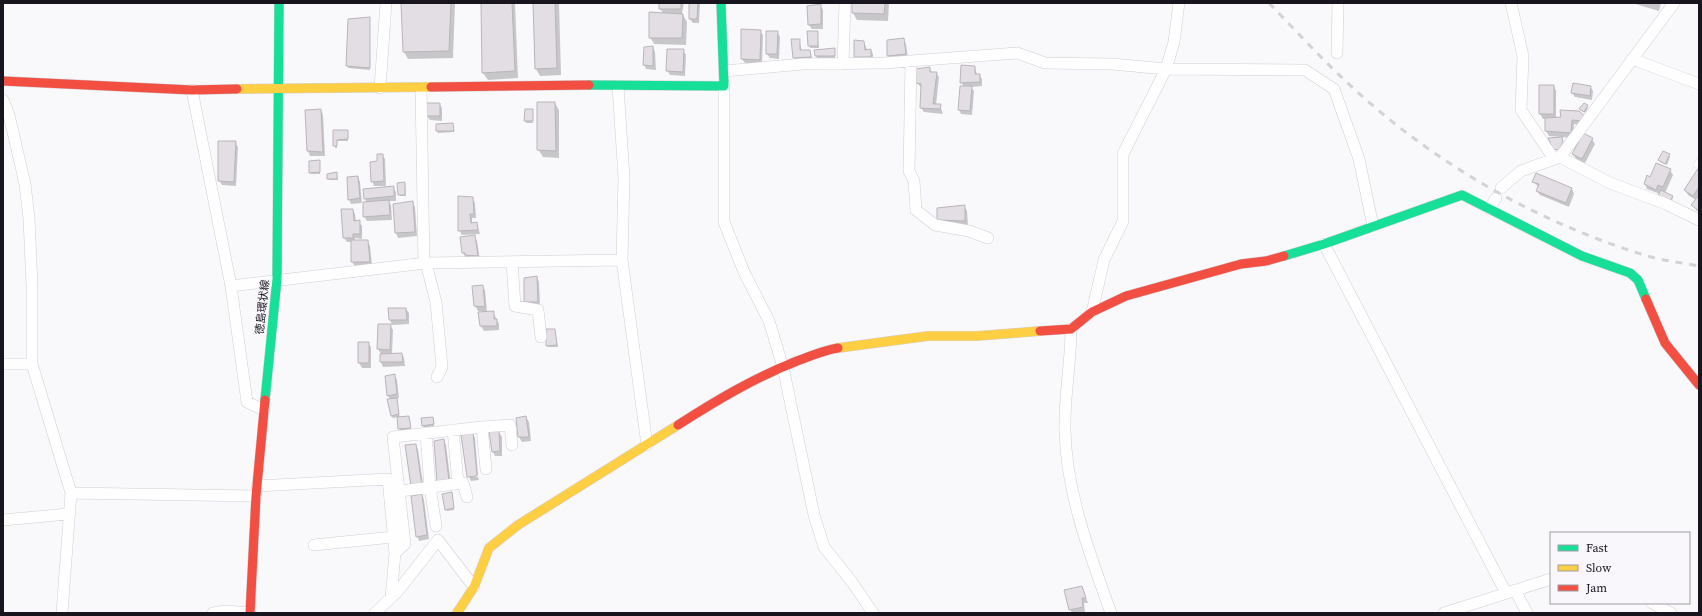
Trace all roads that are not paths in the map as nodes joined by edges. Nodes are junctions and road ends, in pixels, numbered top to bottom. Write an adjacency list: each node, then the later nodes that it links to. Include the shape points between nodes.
1 (279, 3): 21 (street, 徳島環状線)
2 (386, 3): 19 (street)
3 (720, 3): 14 (street)
4 (845, 3): 12 (street)
5 (1179, 3): 13 (street, via 1174,42)
6 (1338, 3): 9 (street)
7 (1511, 3): 24 (street, via 1523,56 1521,110)
8 (1674, 3): 10 (street)
9 (1337, 53)
10 (1632, 60): 16 (street); 24 (street)
11 (911, 62): 12 (street); 13 (street, via 1017,53 1045,64 1112,64); 28 (street, via 910,171 914,181 916,210 934,225 969,230)
12 (843, 64): 14 (street, via 803,64)
13 (1166, 69): 27 (street, via 1305,70 1334,89 1359,159); 35 (street, via 1123,154 1123,221 1104,260)
14 (724, 70): 18 (street)
15 (3, 81): 22 (street)
16 (1699, 84)
17 (618, 86): 18 (street); 20 (street); 30 (street, via 624,178)
18 (724, 86): 40 (street, via 724,222 744,272 769,321)
19 (380, 88): 20 (street); 21 (street)
20 (421, 88): 32 (street)
21 (279, 89): 22 (street); 33 (street, 徳島環状線)
22 (192, 90): 34 (street)
23 (3, 100): 39 (street, via 9,115 25,184 29,218)
24 (1557, 158): 25 (street, via 1521,171 1498,193); 26 (street)
25 (1490, 209): 27 (street, via 1462,195); 42 (street, via 1582,256 1630,273 1638,280 1665,343)
26 (1699, 220)
27 (1373, 226): 29 (street)
28 (988, 238)
29 (1324, 244): 35 (street, via 1126,296); 64 (street)
30 (622, 260): 31 (street); 48 (street)
31 (512, 262): 32 (street); 37 (street, via 515,306 538,310)
32 (425, 263): 33 (street); 41 (street, via 436,302 442,367)
33 (277, 279): 34 (street); 43 (street, 徳島環状線)
34 (231, 286): 43 (street, via 247,402)
35 (1092, 312): 36 (street)
36 (1071, 329): 40 (street, via 977,336 928,336 886,341 826,350); 73 (street, via 1065,429 1067,459 1077,509)
37 (541, 337)
38 (3, 364): 39 (street)
39 (32, 364): 54 (street)
40 (783, 367): 48 (street, via 730,392); 72 (street, via 814,516 824,547)
41 (437, 377)
42 (1699, 386)
43 (264, 410): 52 (street, 徳島環状線)
44 (482, 427): 45 (street); 47 (street, via 510,425); 49 (street)
45 (453, 430): 46 (street); 50 (street)
46 (426, 433): 51 (street); 53 (street, via 394,436)
47 (512, 445)
48 (647, 445): 63 (street, via 592,477 489,548)
49 (486, 469)
50 (458, 483): 51 (street); 55 (street, via 463,483)
51 (430, 487): 53 (street); 58 (street)
52 (256, 491): 54 (street); 59 (street, via 388,479); 69 (street, 徳島環状線)
53 (400, 491): 61 (street, via 405,544)
54 (71, 493): 56 (street)
55 (467, 496)
56 (68, 514): 57 (street); 67 (street)
57 (3, 520)
58 (436, 526)
59 (393, 537): 60 (street); 61 (street)
60 (314, 545)
61 (395, 553): 65 (street)
62 (1550, 579): 64 (street)
63 (474, 587): 65 (street, via 438,540); 71 (street)
64 (1510, 592): 74 (street); 75 (street)
65 (391, 598): 70 (street)
66 (1654, 604): 76 (street)
67 (62, 613)
68 (213, 613): 69 (street)
69 (250, 613)
70 (375, 613)
71 (457, 613)
72 (873, 613)
73 (1111, 613)
74 (1444, 613)
75 (1527, 613)
76 (1671, 613)

